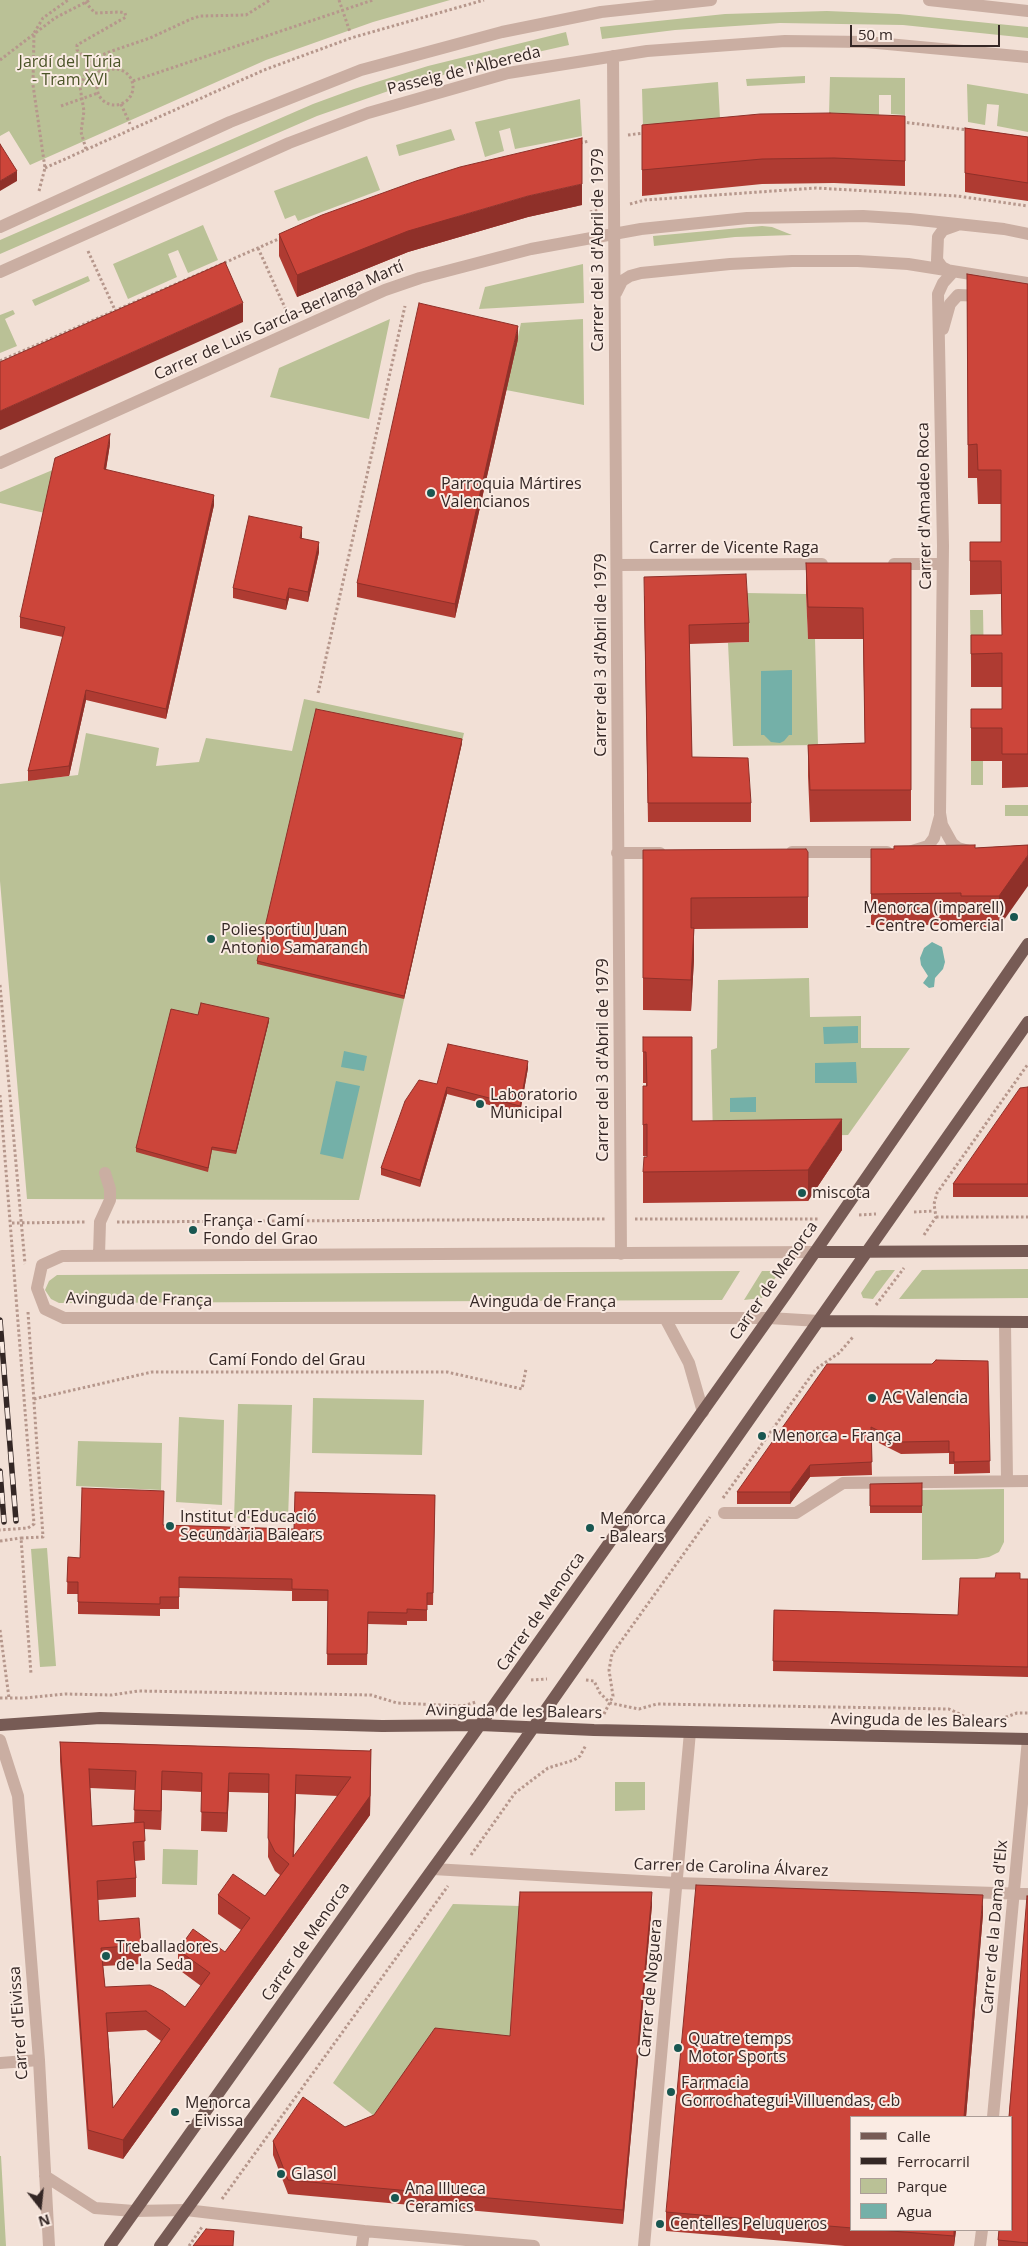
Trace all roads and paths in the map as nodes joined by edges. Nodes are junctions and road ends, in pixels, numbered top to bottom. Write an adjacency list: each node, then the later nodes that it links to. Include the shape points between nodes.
1 (68, 0): 13 (path, via 43,18)
2 (90, 0): 9 (path)
3 (270, 0): 17 (path, via 246,15 190,19 150,38 106,53)
4 (339, 0): 10 (path)
5 (373, 0): 10 (path)
6 (484, 0): 31 (path, via 351,38 264,70)
7 (711, 0): 36 (street, Passeig de l'Albereda, via 601,12 519,28 360,70 230,122)
8 (929, 0): 11 (street)
9 (85, 2): 13 (path); 17 (path, via 94,13 120,12 126,17 79,42 77,50)
10 (342, 9): 12 (path); 19 (path)
11 (1028, 11)
12 (350, 32)
13 (34, 33): 16 (path); 31 (path, via 33,85 45,168)
14 (614, 56): 15 (street, Passeig de l'Albereda, via 702,45 785,41 866,42); 28 (street, Carrer del 3 d'Abril de 1979); 42 (street, Passeig de l'Albereda, via 508,73 368,112 289,143)
15 (1028, 57)
16 (0, 60)
17 (90, 63): 18 (path); 21 (path, via 80,87)
18 (102, 74): 19 (path, via 109,69 121,69); 20 (path)
19 (133, 81): 22 (path, via 133,94)
20 (98, 93): 21 (path); 22 (path, via 106,102)
21 (81, 98): 23 (path); 31 (path, via 84,117 81,132)
22 (121, 104): 25 (path)
23 (61, 106)
24 (894, 121): 26 (path)
25 (130, 124)
26 (971, 131)
27 (647, 133): 28 (path)
28 (614, 137): 33 (street, Carrer del 3 d'Abril de 1979)
29 (589, 142): 30 (path)
30 (570, 146)
31 (86, 149)
32 (1028, 206): 33 (path, via 948,195 816,188 644,200)
33 (614, 207): 34 (path); 37 (street, Carrer del 3 d'Abril de 1979)
34 (590, 212)
35 (958, 224): 37 (street, Carrer de Luis García-Berlanga Martí, via 863,216 747,218); 38 (street, Carrer de Luis García-Berlanga Martí, via 1004,228); 43 (street, via 943,230 936,250 942,267)
36 (0, 226)
37 (614, 233): 45 (street, Carrer del 3 d'Abril de 1979); 51 (street, Carrer de Luis García-Berlanga Martí, via 531,249 429,275 386,290)
38 (1028, 234)
39 (285, 236): 40 (path)
40 (258, 248): 47 (path); 48 (path)
41 (88, 251): 47 (path)
42 (0, 272)
43 (953, 272): 44 (street); 45 (street, via 908,264 858,261 730,264 630,276 616,289); 49 (street, Carrer d'Amadeo Roca, via 938,294)
44 (1023, 282): 49 (street, via 1008,283 986,296 958,295 950,304)
45 (615, 300): 55 (street, Carrer del 3 d'Abril de 1979)
46 (405, 306): 56 (path)
47 (115, 310): 50 (path)
48 (286, 310)
49 (939, 344): 54 (street, Carrer d'Amadeo Roca)
50 (0, 361)
51 (0, 463)
52 (832, 564): 55 (street, Carrer de Vicente Raga)
53 (881, 564): 54 (street)
54 (942, 564): 57 (street, Carrer d'Amadeo Roca)
55 (617, 565): 60 (street, Carrer del 3 d'Abril de 1979)
56 (318, 693)
57 (940, 813): 58 (street, via 952,844); 59 (street, via 934,838 920,850)
58 (978, 851)
59 (781, 852)
60 (617, 853): 61 (street); 82 (street, Carrer del 3 d'Abril de 1979)
61 (672, 853)
62 (1028, 944): 70 (main road, Carrer de Menorca)
63 (0, 985): 77 (path)
64 (1028, 1022): 69 (main road)
65 (1028, 1064): 68 (path, via 937,1194)
66 (0, 1094): 76 (path)
67 (105, 1173): 75 (street, via 110,1200)
68 (934, 1211): 69 (path); 71 (path)
69 (896, 1212): 70 (path); 81 (main road)
70 (839, 1217): 73 (path, via 813,1220); 80 (main road, Carrer de Menorca)
71 (936, 1217): 72 (path); 78 (path)
72 (1028, 1217)
73 (634, 1219)
74 (606, 1220): 75 (path)
75 (100, 1222): 77 (path); 83 (street)
76 (12, 1223): 77 (path); 99 (path, via 34,1524 28,1528)
77 (23, 1223): 85 (path)
78 (931, 1225)
79 (1028, 1250): 81 (main road, Avinguda de França)
80 (815, 1252): 81 (main road, Avinguda de França); 82 (street, Avinguda de França); 89 (main road, Carrer de Menorca)
81 (866, 1252): 90 (main road)
82 (621, 1254): 83 (street, Avinguda de França)
83 (99, 1255): 88 (street, Avinguda de França, via 62,1256 42,1265 37,1288 46,1309 64,1318)
84 (903, 1269): 86 (path)
85 (26, 1272)
86 (879, 1301)
87 (28, 1311): 94 (path)
88 (665, 1318): 89 (street, Avinguda de França); 95 (street, via 690,1363)
89 (769, 1318): 90 (street, Avinguda de França); 95 (main road, Carrer de Menorca)
90 (819, 1321): 92 (main road, Avinguda de França); 104 (main road)
91 (1028, 1322): 92 (main road, Avinguda de França)
92 (1005, 1323): 96 (street)
93 (526, 1369): 94 (path, Camí Fondo del Grau, via 522,1388 447,1372 152,1372)
94 (34, 1399): 100 (path, via 42,1537)
95 (703, 1412): 105 (main road, Carrer de Menorca)
96 (1007, 1481): 97 (street); 98 (street, via 843,1483 796,1513)
97 (1028, 1481)
98 (724, 1513)
99 (0, 1530)
100 (21, 1538): 101 (path); 103 (path)
101 (0, 1541)
102 (0, 1630): 107 (path)
103 (31, 1674)
104 (566, 1679): 105 (path, via 533,1679); 108 (path, via 592,1680 610,1703 639,1709 657,1704 949,1709 968,1718 985,1719); 111 (main road)
105 (505, 1691): 107 (path, via 463,1706 396,1703 376,1695 138,1691 112,1695); 110 (main road, Carrer de Menorca)
106 (0, 1698): 107 (path)
107 (9, 1698)
108 (1028, 1713)
109 (0, 1725): 110 (main road, Avinguda de les Balears, via 100,1718 382,1726)
110 (480, 1725): 111 (main road, Avinguda de les Balears); 128 (main road, Carrer de Menorca)
111 (531, 1728): 112 (main road, Avinguda de les Balears); 117 (main road)
112 (690, 1732): 113 (main road, Avinguda de les Balears); 118 (street, Carrer de Noguera)
113 (1028, 1739): 120 (street, Carrer de la Dama d'Elx)
114 (0, 1740): 122 (street, Carrer d'Eivissa, via 18,1796)
115 (580, 1756): 116 (path, via 548,1768 526,1783 515,1793)
116 (473, 1852)
117 (433, 1869): 118 (street, Carrer de Carolina Álvarez); 127 (main road)
118 (676, 1883): 120 (street, Carrer de Carolina Álvarez); 138 (street, Carrer de Noguera)
119 (446, 1889): 126 (path)
120 (1015, 1894): 121 (street, Carrer de Carolina Álvarez); 124 (street, Carrer de la Dama d'Elx)
121 (1028, 1894)
122 (39, 2060): 123 (street); 125 (street, Carrer d'Eivissa)
123 (0, 2063)
124 (993, 2116)
125 (45, 2176): 128 (street, via 95,2208); 132 (street, Carrer d'Eivissa)
126 (226, 2194)
127 (186, 2210): 128 (street); 130 (street); 134 (main road)
128 (134, 2211): 133 (main road, Carrer de Menorca)
129 (206, 2221): 135 (path)
130 (364, 2231): 136 (street); 137 (street)
131 (982, 2231): 139 (street)
132 (50, 2246)
133 (110, 2246)
134 (160, 2246)
135 (189, 2246)
136 (362, 2246)
137 (534, 2246)
138 (644, 2246)
139 (980, 2246)

